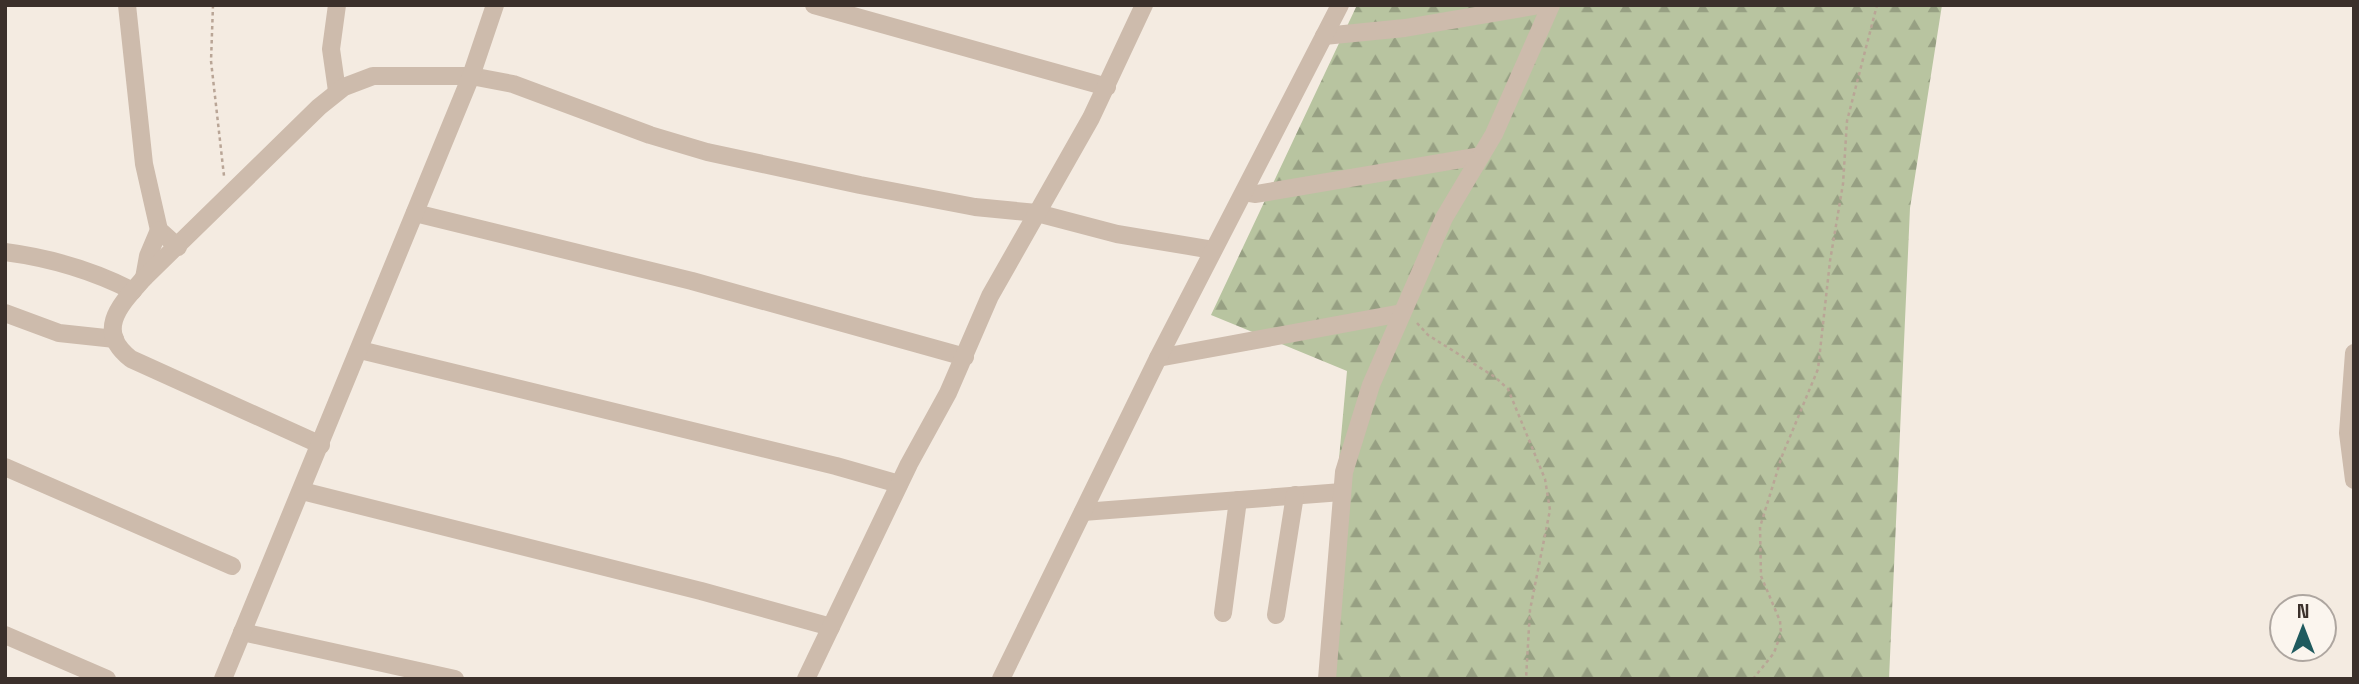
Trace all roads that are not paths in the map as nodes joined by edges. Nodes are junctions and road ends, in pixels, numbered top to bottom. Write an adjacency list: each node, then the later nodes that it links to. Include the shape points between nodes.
1 (127, 5): 17 (street, via 139,142)
2 (337, 5): 12 (street, via 331,49)
3 (495, 5): 10 (street)
4 (814, 5): 11 (street)
5 (1143, 5): 11 (street)
6 (1340, 5): 9 (street)
7 (1540, 5): 9 (street, via 1405,28)
8 (1551, 5): 13 (street)
9 (1324, 36): 14 (street)
10 (471, 76): 12 (street, via 388,73); 15 (street); 16 (street, via 513,84 707,152 975,207)
11 (1107, 87): 16 (street)
12 (337, 91): 18 (street)
13 (1480, 156): 14 (street, via 1256,194); 23 (street, via 1444,218)
14 (1244, 192): 19 (street)
15 (415, 213): 25 (street); 27 (street, via 692,281)
16 (1037, 213): 19 (street, via 1117,234); 27 (street, via 990,296)
17 (159, 230): 18 (street); 21 (street)
18 (178, 247): 21 (street)
19 (1213, 250): 28 (street)
20 (5, 252): 21 (street, via 60,261)
21 (139, 284): 24 (street, via 118,308)
22 (5, 313): 24 (street, via 59,333)
23 (1402, 313): 28 (street); 34 (street, via 1371,385)
24 (115, 339): 29 (street, via 131,359)
25 (360, 350): 29 (street); 32 (street)
26 (2354, 353): 31 (street, via 2348,423)
27 (965, 357): 32 (street)
28 (1158, 358): 37 (street)
29 (321, 445): 33 (street)
30 (5, 467): 38 (street)
31 (2354, 480)
32 (899, 484): 41 (street)
33 (302, 491): 41 (street); 42 (street)
34 (1342, 492): 35 (street); 49 (street)
35 (1295, 495): 36 (street); 40 (street)
36 (1238, 500): 37 (street); 39 (street)
37 (1083, 512): 48 (street)
38 (232, 566)
39 (1223, 613)
40 (1276, 615)
41 (831, 627): 47 (street)
42 (242, 632): 45 (street); 46 (street)
43 (5, 635): 44 (street)
44 (107, 679)
45 (223, 679)
46 (455, 679)
47 (806, 679)
48 (1002, 679)
49 (1327, 679)

